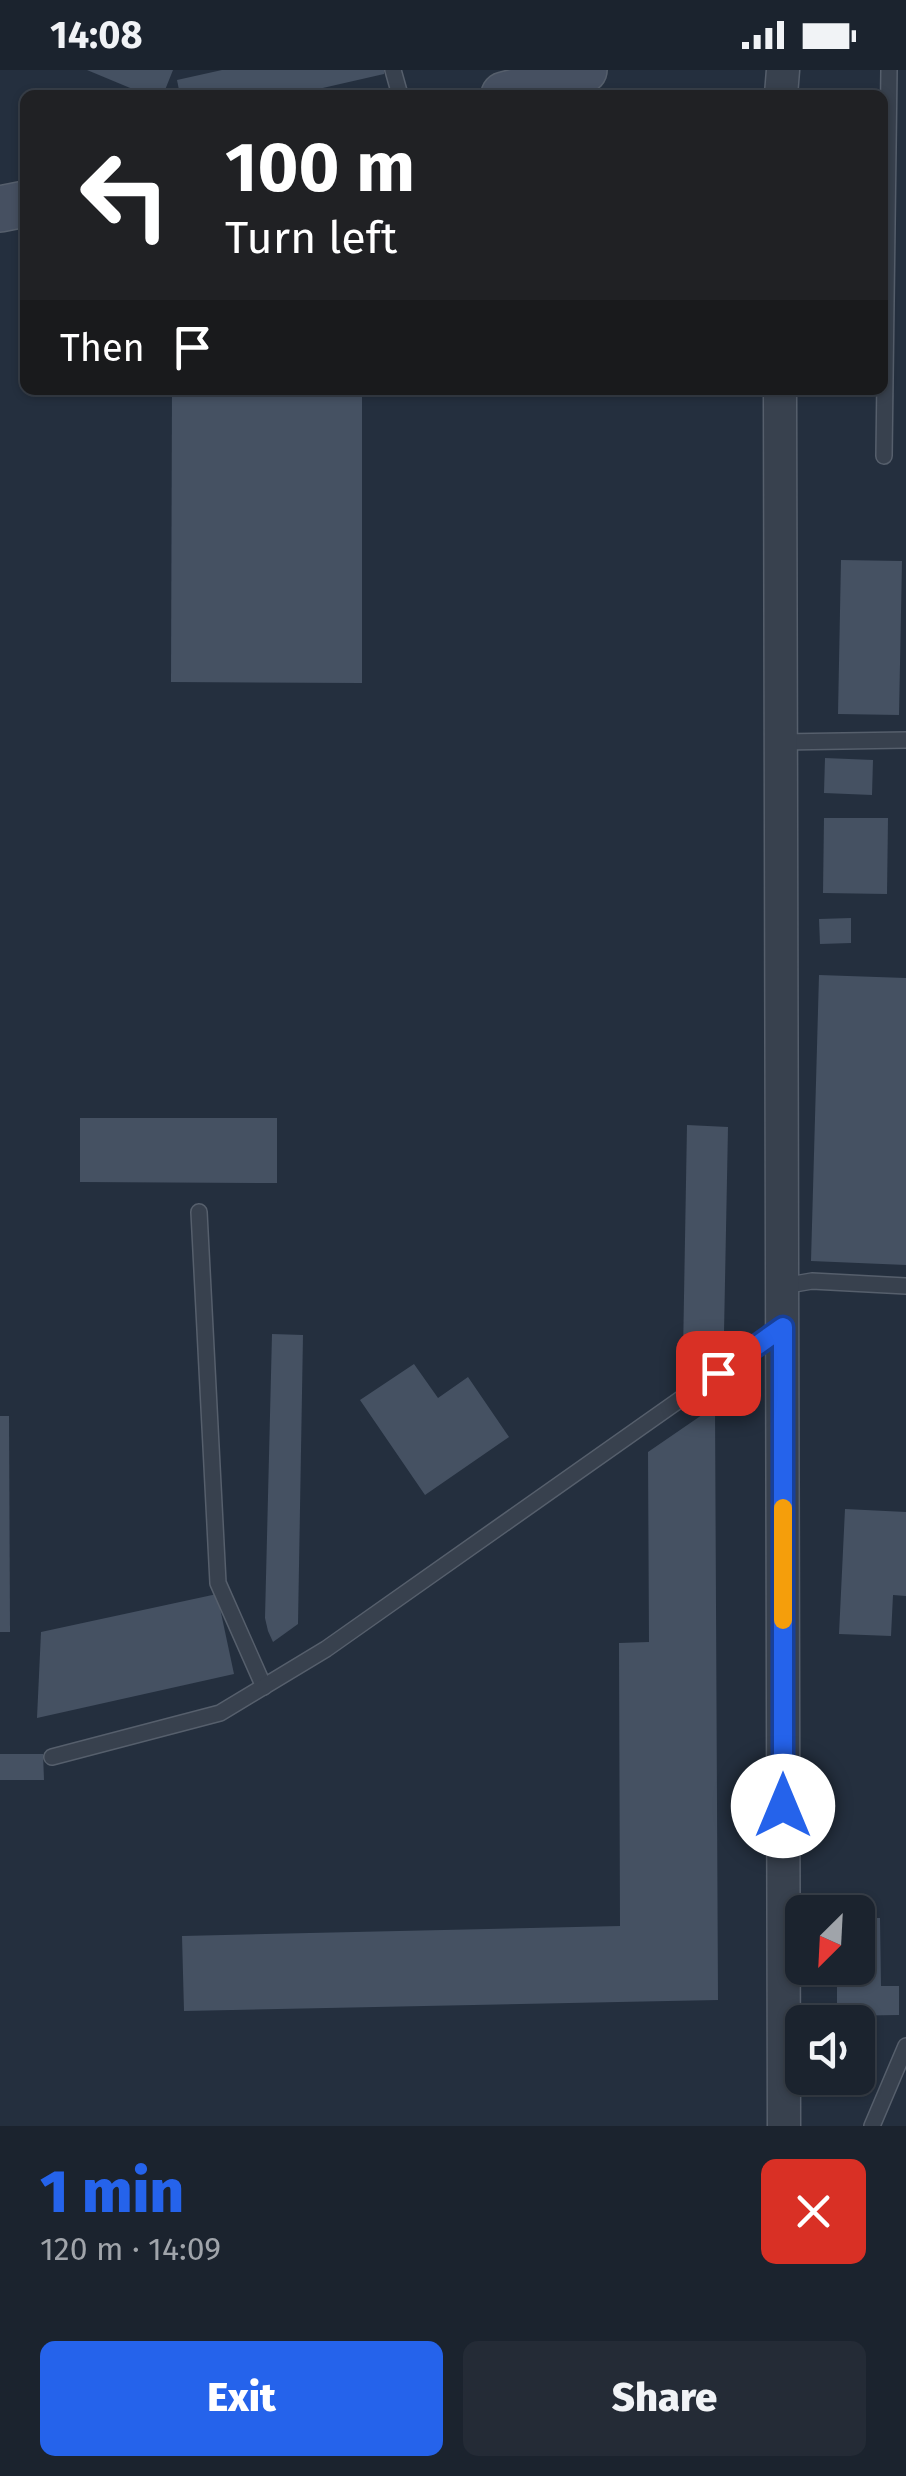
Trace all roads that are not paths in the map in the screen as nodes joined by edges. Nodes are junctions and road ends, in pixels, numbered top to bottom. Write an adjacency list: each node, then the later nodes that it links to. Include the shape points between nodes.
1 (584, 70): 3 (street)
2 (889, 70): 4 (lane)
3 (523, 90)
4 (888, 147)
5 (780, 395): 9 (street)
6 (885, 395): 7 (lane)
7 (884, 456)
8 (906, 740): 9 (lane)
9 (781, 742): 11 (street)
10 (199, 1212): 14 (lane, via 218,1583)
11 (783, 1286): 12 (lane); 13 (street)
12 (906, 1286)
13 (783, 1327): 14 (lane); 17 (street)
14 (264, 1687): 15 (lane, via 220,1713)
15 (52, 1757)
16 (906, 2046): 18 (lane)
17 (784, 2126)
18 (872, 2126)

